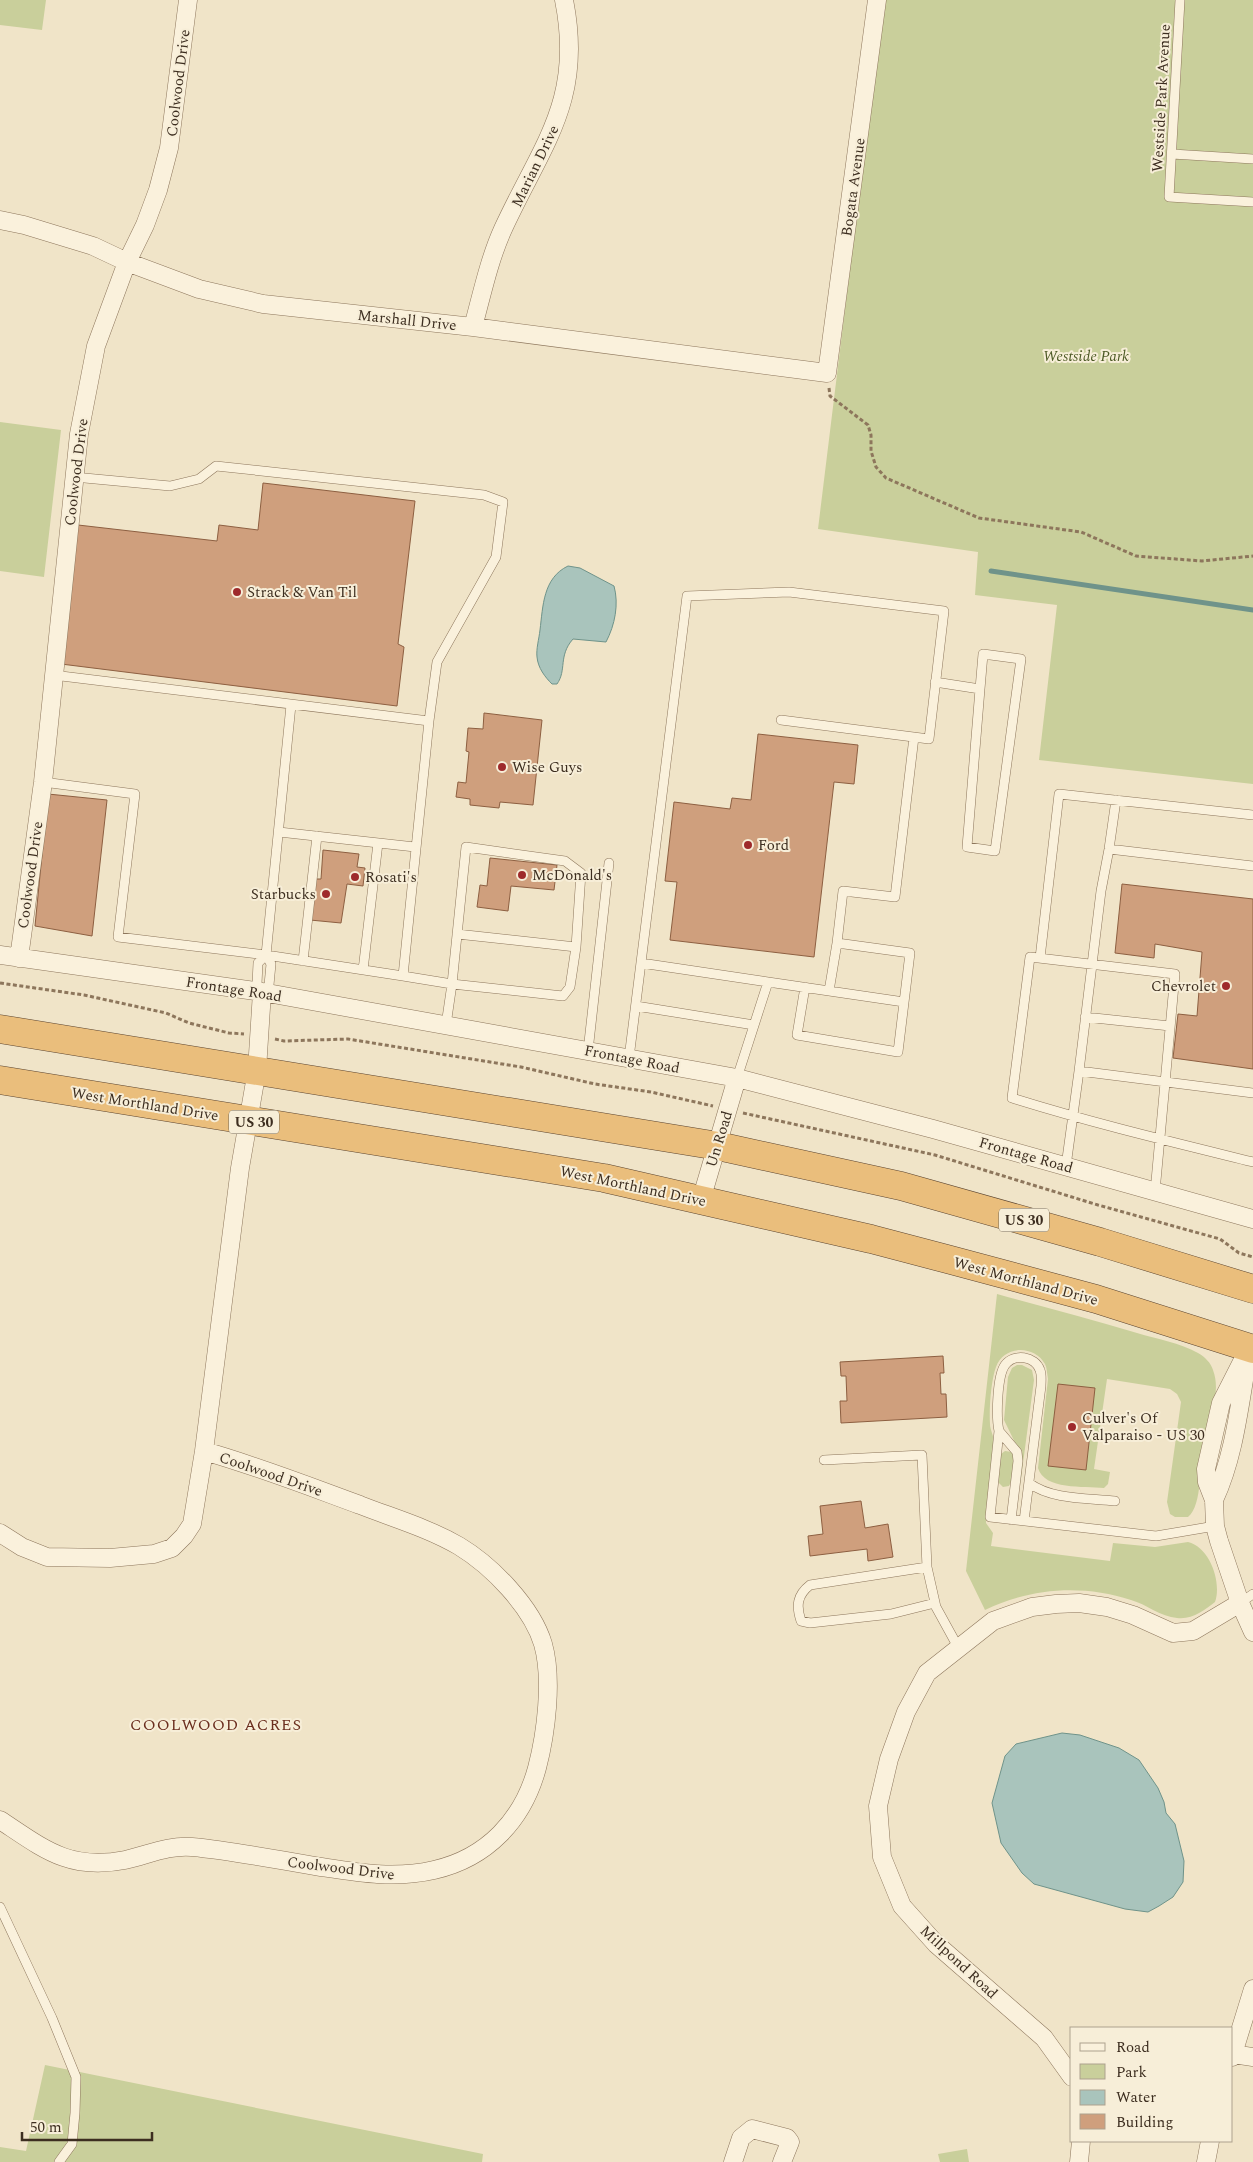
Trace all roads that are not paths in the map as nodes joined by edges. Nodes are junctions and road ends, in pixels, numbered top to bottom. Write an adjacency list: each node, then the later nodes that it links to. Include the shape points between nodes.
1 (188, 0): 9 (street, Coolwood Drive, via 169,148 158,190)
2 (564, 0): 10 (street, Marian Drive, via 570,31 569,71 562,107 503,229 489,266)
3 (877, 0): 11 (street, Bogata Avenue)
4 (1180, 0): 5 (lane, Westside Park Avenue)
5 (1172, 154): 6 (lane); 7 (lane, Westside Park Avenue, via 1169,197)
6 (1253, 159)
7 (1253, 202)
8 (0, 220): 9 (street, Marshall Drive, via 24,224 93,246)
9 (127, 262): 10 (street, Marshall Drive, via 199,290 263,304); 12 (street, Coolwood Drive, via 96,346)
10 (473, 327): 11 (street, Marshall Drive)
11 (827, 373)
12 (74, 477): 13 (street, Coolwood Drive); 18 (lane, via 170,486 199,479 216,466 484,494 504,502 496,557 437,662)
13 (53, 675): 16 (lane); 20 (street, Coolwood Drive)
14 (935, 682): 15 (lane); 19 (lane, via 929,739); 38 (lane, via 944,611 790,592 687,596)
15 (980, 689): 15 (lane, via 983,654 1022,659 995,852 966,847)
16 (292, 705): 18 (lane); 23 (lane)
17 (780, 720): 19 (lane)
18 (429, 721): 26 (lane)
19 (914, 737): 31 (lane, via 895,897 844,891)
20 (43, 782): 34 (lane, via 135,794 118,937); 35 (street, Coolwood Drive)
21 (1116, 800): 22 (lane); 27 (lane); 36 (lane, via 1059,794)
22 (1253, 815)
23 (278, 832): 24 (lane); 34 (lane)
24 (317, 836): 25 (lane); 37 (lane)
25 (378, 843): 26 (lane); 40 (lane)
26 (415, 847): 41 (lane)
27 (1109, 849): 29 (lane); 39 (lane)
28 (609, 863): 54 (lane)
29 (1253, 866)
30 (456, 934): 32 (lane); 32 (lane, via 466,847 566,861 581,873); 43 (lane)
31 (837, 943): 45 (lane); 47 (lane, via 910,953)
32 (576, 947): 43 (lane, via 570,987 562,996)
33 (0, 955): 35 (street, Frontage Road)
34 (266, 955): 37 (lane); 46 (lane, via 271,964 270,986)
35 (19, 958): 46 (street, Frontage Road)
36 (1040, 958): 39 (lane); 62 (lane, via 1030,957 1012,1098)
37 (303, 961): 40 (lane)
38 (642, 963): 42 (lane); 48 (lane)
39 (1092, 965): 49 (lane); 52 (lane, via 1175,974)
40 (364, 970): 41 (lane)
41 (403, 976): 43 (lane)
42 (768, 982): 44 (lane); 51 (lane)
43 (452, 984): 50 (lane)
44 (805, 987): 45 (lane); 47 (lane, via 798,1035 898,1052)
45 (830, 991): 47 (lane)
46 (262, 992): 50 (street, Frontage Road); 56 (street, Coolwood Drive)
47 (904, 1002)
48 (636, 1006): 51 (lane); 55 (lane)
49 (1086, 1018): 52 (lane); 57 (lane)
50 (446, 1025): 54 (street, Frontage Road)
51 (754, 1025): 58 (lane)
52 (1170, 1026): 60 (lane)
53 (0, 1028): 56 (highway, US 30)
54 (588, 1051): 55 (street, Frontage Road)
55 (629, 1058): 58 (street, Frontage Road)
56 (257, 1070): 63 (street, Coolwood Drive); 65 (highway, US 30)
57 (1079, 1071): 60 (lane); 62 (lane)
58 (737, 1078): 65 (street, Un Road); 67 (street, Frontage Road)
59 (0, 1080): 63 (highway, West Morthland Drive / US 30)
60 (1166, 1080): 61 (lane); 64 (lane)
61 (1253, 1093)
62 (1074, 1117): 64 (lane); 67 (lane)
63 (249, 1121): 69 (highway, West Morthland Drive / US 30, via 604,1178); 74 (street, Coolwood Drive, via 240,1168)
64 (1160, 1139): 66 (lane); 68 (lane)
65 (718, 1146): 69 (street, Un Road); 71 (highway, US 30, via 901,1186)
66 (1253, 1162)
67 (1066, 1166): 68 (street, Frontage Road)
68 (1155, 1191): 70 (street, Frontage Road)
69 (701, 1200): 72 (highway, West Morthland Drive / US 30, via 871,1239)
70 (1253, 1218)
71 (1253, 1289)
72 (1252, 1345): 80 (street, via 1228,1461 1214,1500)
73 (999, 1431): 76 (lane, via 997,1419 1002,1373 1013,1358 1024,1357 1035,1362 1040,1371 1041,1386); 78 (lane, via 1017,1452); 78 (lane, via 990,1517)
74 (204, 1451): 81 (street, Coolwood Drive, via 192,1524 172,1548 154,1554 110,1558 47,1557); 87 (street, Coolwood Drive, via 442,1537 463,1548 508,1588 535,1625 546,1667 544,1737 529,1793 505,1831 474,1855 449,1866 392,1876 180,1846 105,1862 70,1860 50,1853)
75 (824, 1460): 82 (lane, via 922,1455)
76 (1029, 1483): 77 (lane, via 1050,1494); 79 (lane)
77 (1115, 1501)
78 (1011, 1520): 79 (lane)
79 (1024, 1521): 80 (lane, via 1156,1536)
80 (1215, 1526): 83 (street)
81 (0, 1533)
82 (927, 1567): 84 (lane); 84 (lane, via 810,1585 801,1592 797,1608 801,1621 810,1623 891,1614)
83 (1246, 1598): 85 (street); 86 (street, Millpond Road, via 1193,1631 1173,1633 1133,1614 1107,1607 1079,1603 1032,1608 993,1621)
84 (935, 1603): 86 (lane)
85 (1253, 1632)
86 (958, 1647): 93 (street, Millpond Road, via 927,1673 906,1712 888,1759 878,1806 882,1857 902,1906 936,1944 1044,2038)
87 (0, 1820)
88 (0, 1907): 96 (lane, via 76,2077 72,2144)
89 (1253, 1989): 90 (street)
90 (1233, 2053)
91 (1233, 2056): 92 (street)
92 (1253, 2057)
93 (1070, 2074)
94 (1081, 2142): 99 (street)
95 (1210, 2142): 100 (street)
96 (59, 2162)
97 (734, 2162): 98 (street, via 741,2138 752,2130 788,2138 790,2142)
98 (782, 2162)
99 (1080, 2162)
100 (1206, 2162)

